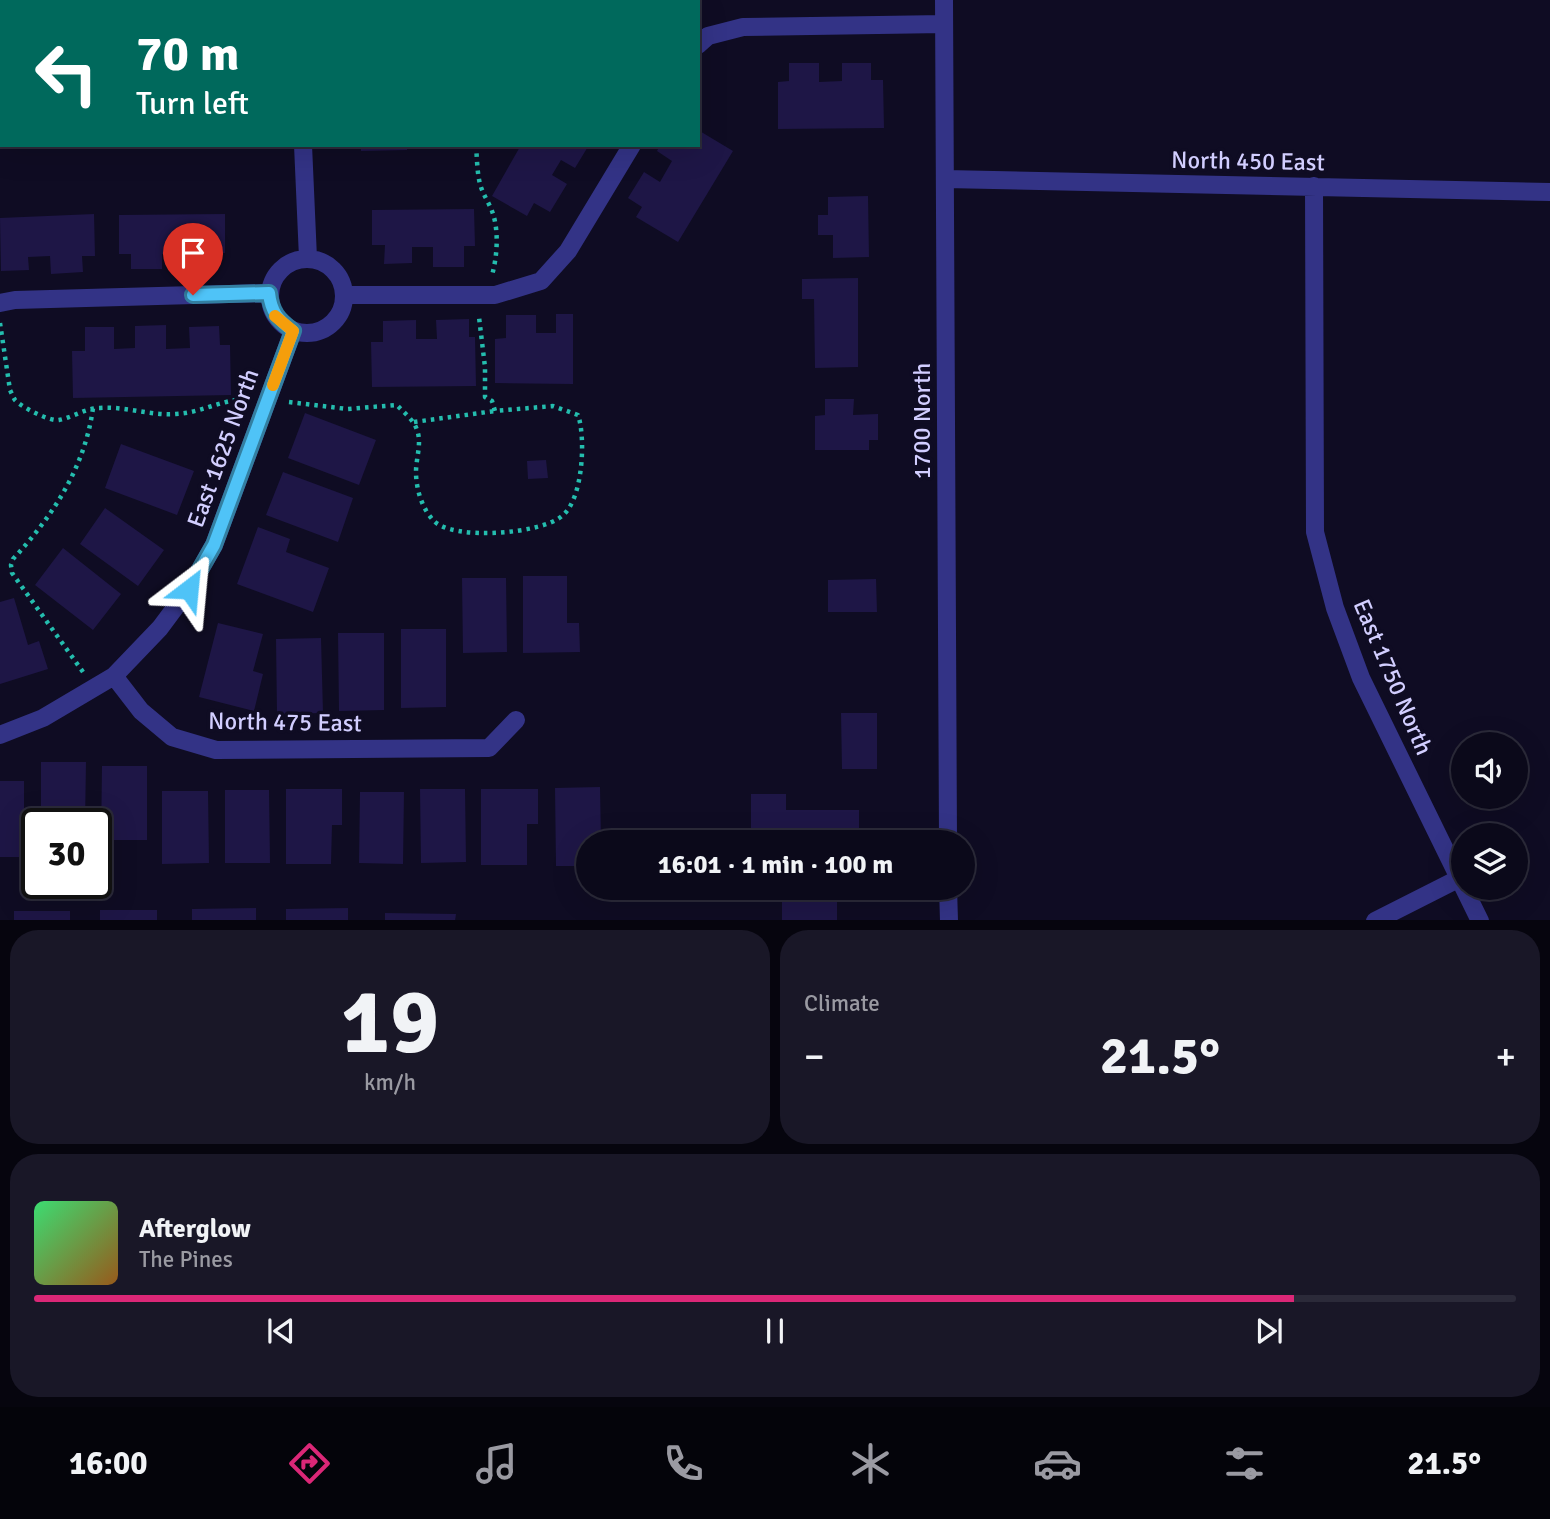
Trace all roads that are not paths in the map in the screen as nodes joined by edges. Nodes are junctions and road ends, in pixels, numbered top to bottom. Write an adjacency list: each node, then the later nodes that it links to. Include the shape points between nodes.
1 (944, 0): 2 (street, 1700 North)
2 (944, 24): 3 (street, via 743,27 708,36); 6 (street, 1700 North)
3 (700, 44)
4 (303, 147): 9 (street)
5 (631, 147): 11 (street, via 568,251 541,281 495,295)
6 (945, 179): 7 (street, North 450 East); 17 (street, 1700 North)
7 (1314, 186): 8 (street, North 450 East); 18 (street, East 1750 North, via 1315,532 1335,608 1361,678)
8 (1550, 192)
9 (308, 258): 10 (street, via 282,268); 11 (street, via 332,268)
10 (269, 293): 12 (street); 13 (street, via 277,320)
11 (345, 295): 13 (street, via 342,312 331,326 305,334)
12 (0, 303)
13 (293, 331): 14 (street, East 1625 North, via 214,545 160,628)
14 (114, 676): 15 (street, North 475 East, via 141,710 172,737 216,750 489,748); 16 (street, via 43,718)
15 (516, 720)
16 (0, 735)
17 (948, 830)
18 (1451, 864)
19 (1451, 882): 23 (street)
20 (948, 900): 22 (street)
21 (1469, 900): 24 (street, East 1750 North)
22 (948, 920)
23 (1375, 920)
24 (1480, 920)

